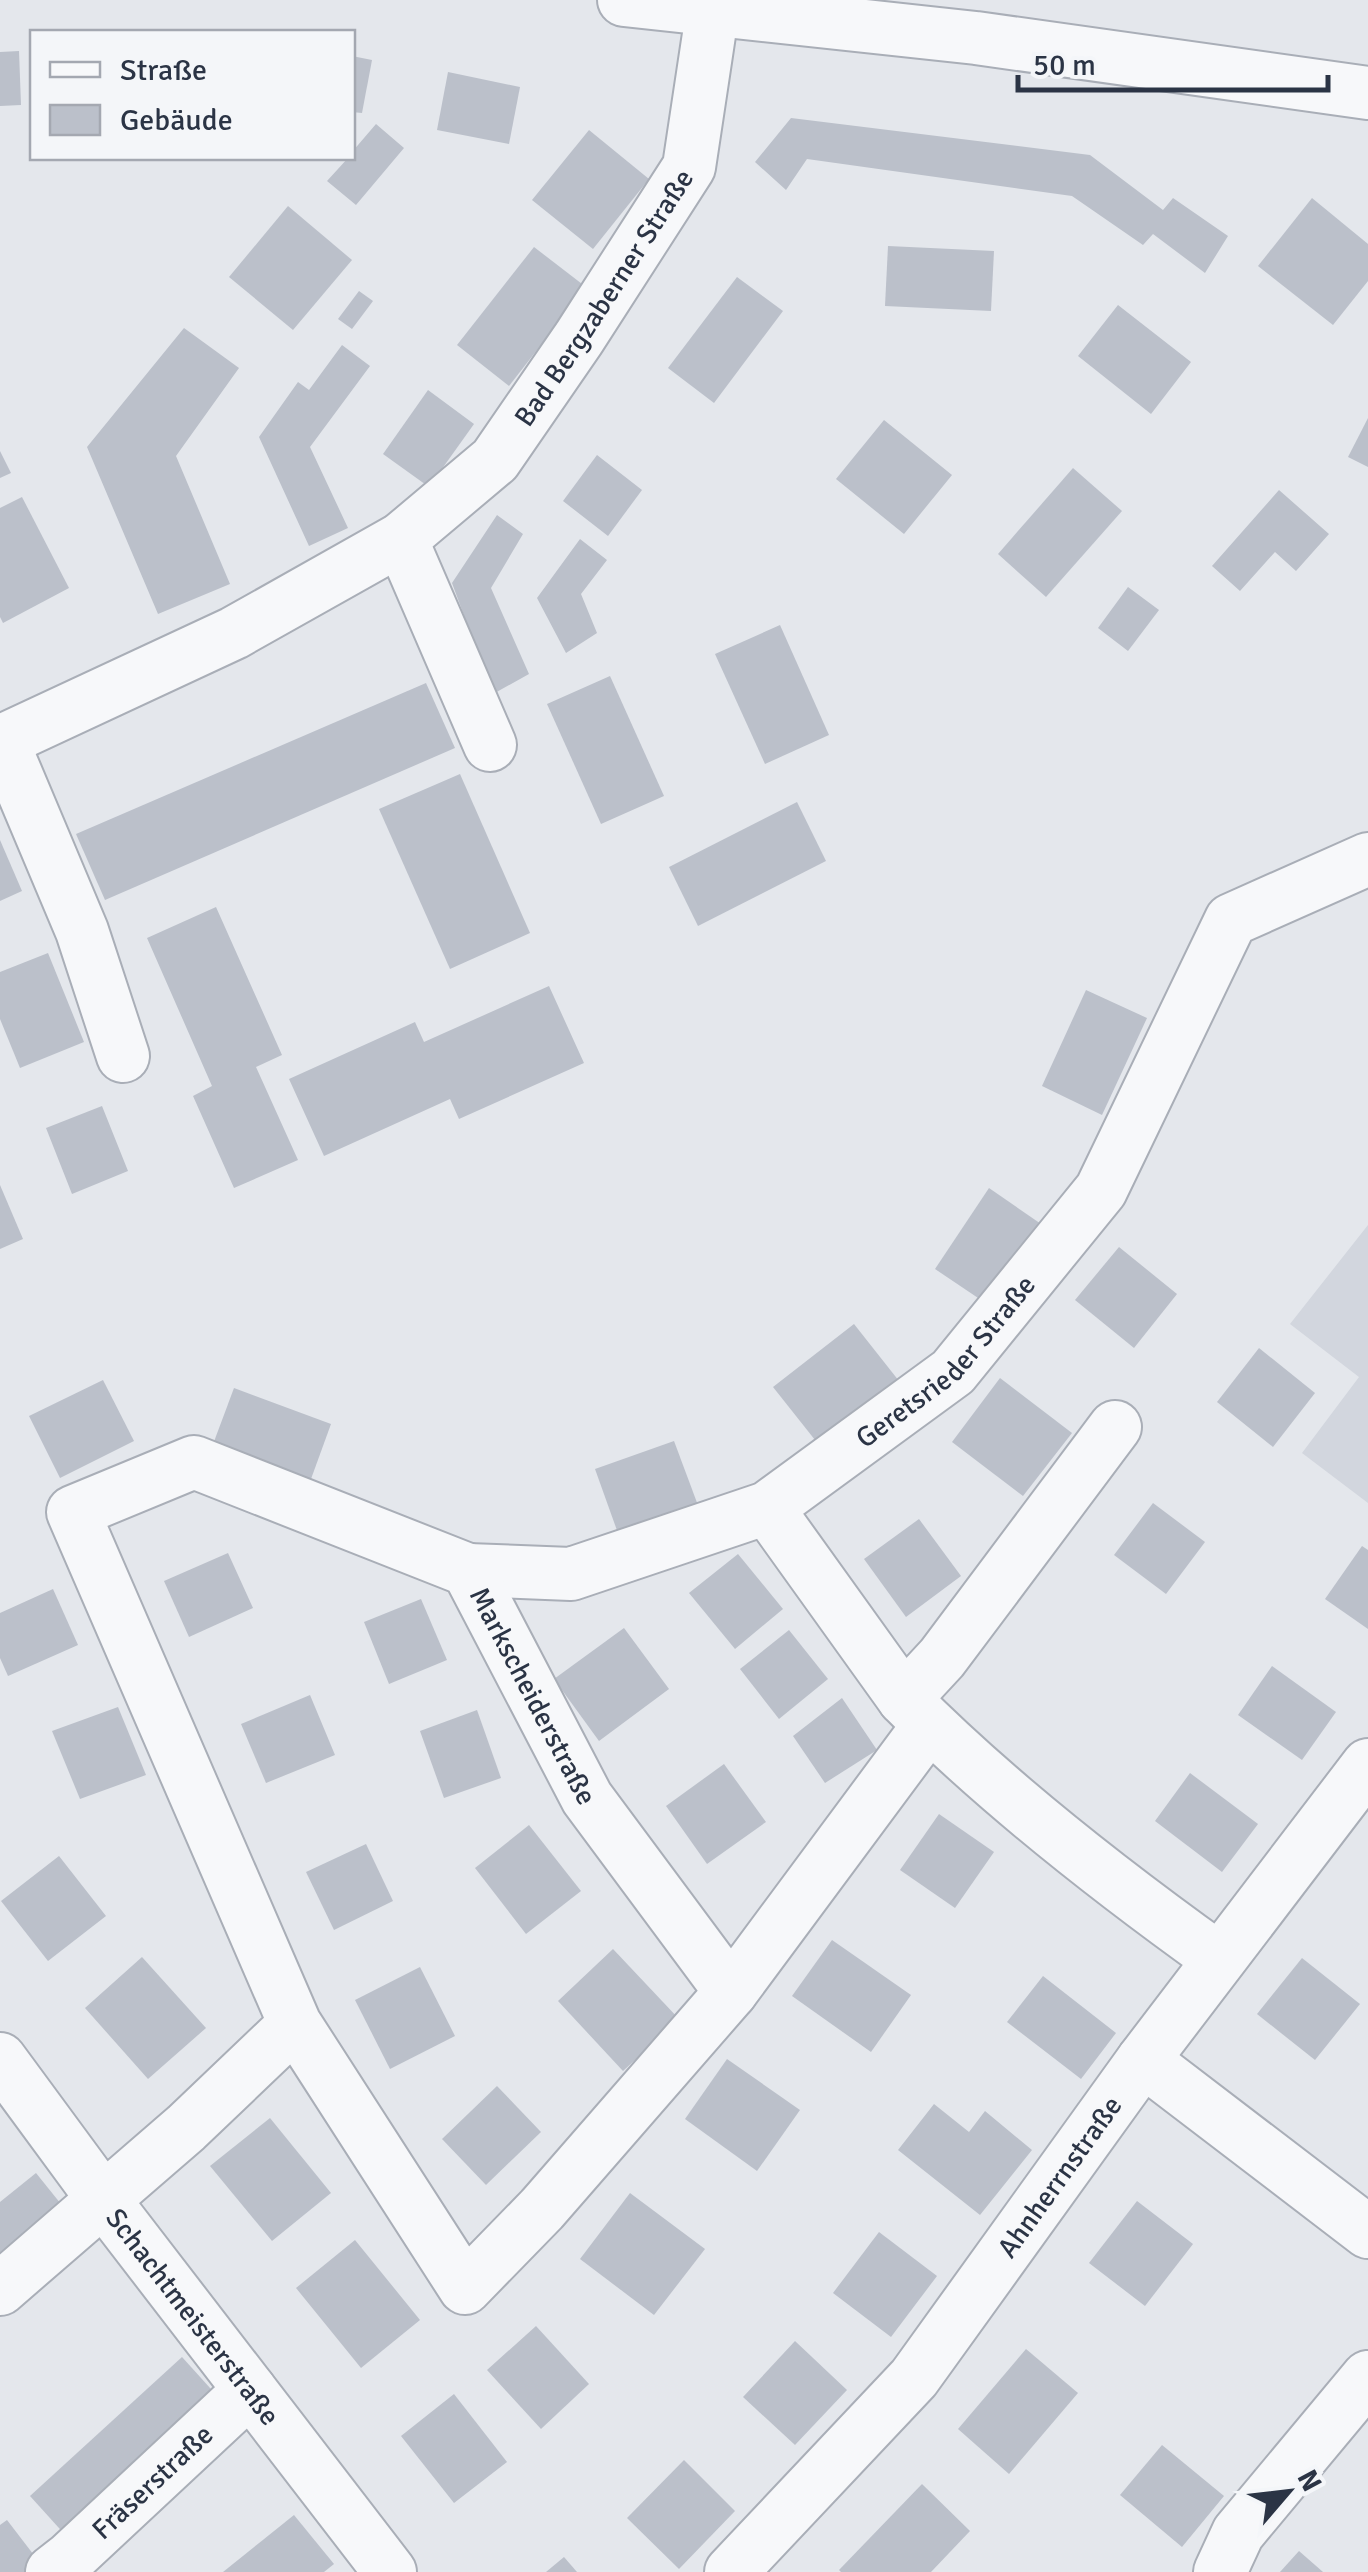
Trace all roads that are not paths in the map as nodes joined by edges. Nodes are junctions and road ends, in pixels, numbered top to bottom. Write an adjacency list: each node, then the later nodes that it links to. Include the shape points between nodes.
1 (624, 0): 2 (street)
2 (713, 8): 3 (street); 4 (street, Bad Bergzaberner Straße, via 688,167 495,460)
3 (1368, 93)
4 (401, 539): 5 (street, Bad Bergzaberner Straße, via 234,633); 6 (street)
5 (1, 741): 8 (street, Bad Bergzaberner Straße, via 82,931)
6 (490, 746)
7 (1368, 859): 10 (street, Geretsrieder Straße, via 1231,920 1101,1190 953,1372)
8 (122, 1056)
9 (1115, 1427): 12 (street, via 942,1658)
10 (767, 1508): 11 (street, Geretsrieder Straße, via 571,1574); 12 (street)
11 (468, 1570): 15 (street, Markscheiderstraße, via 586,1798); 16 (street, Markscheiderstraße, via 194,1462 74,1512)
12 (917, 1712): 14 (street, via 1015,1801); 15 (street)
13 (1368, 1765): 14 (street, Ahnherrnstraße)
14 (1219, 1959): 18 (street, Ahnherrnstraße)
15 (731, 1992): 16 (street, Markscheiderstraße, via 465,2288)
16 (296, 2024): 19 (street)
17 (0, 2059): 19 (street, Schachtmeisterstraße)
18 (1142, 2060): 20 (street); 26 (street, Ahnherrnstraße, via 914,2378)
19 (103, 2199): 21 (street); 23 (street, Schachtmeisterstraße)
20 (1368, 2232)
21 (0, 2290)
22 (1368, 2377): 27 (street, via 1238,2533)
23 (250, 2390): 24 (street, Schachtmeisterstraße); 25 (street, Fräserstraße)
24 (386, 2571)
25 (52, 2572)
26 (731, 2572)
27 (1220, 2572)

